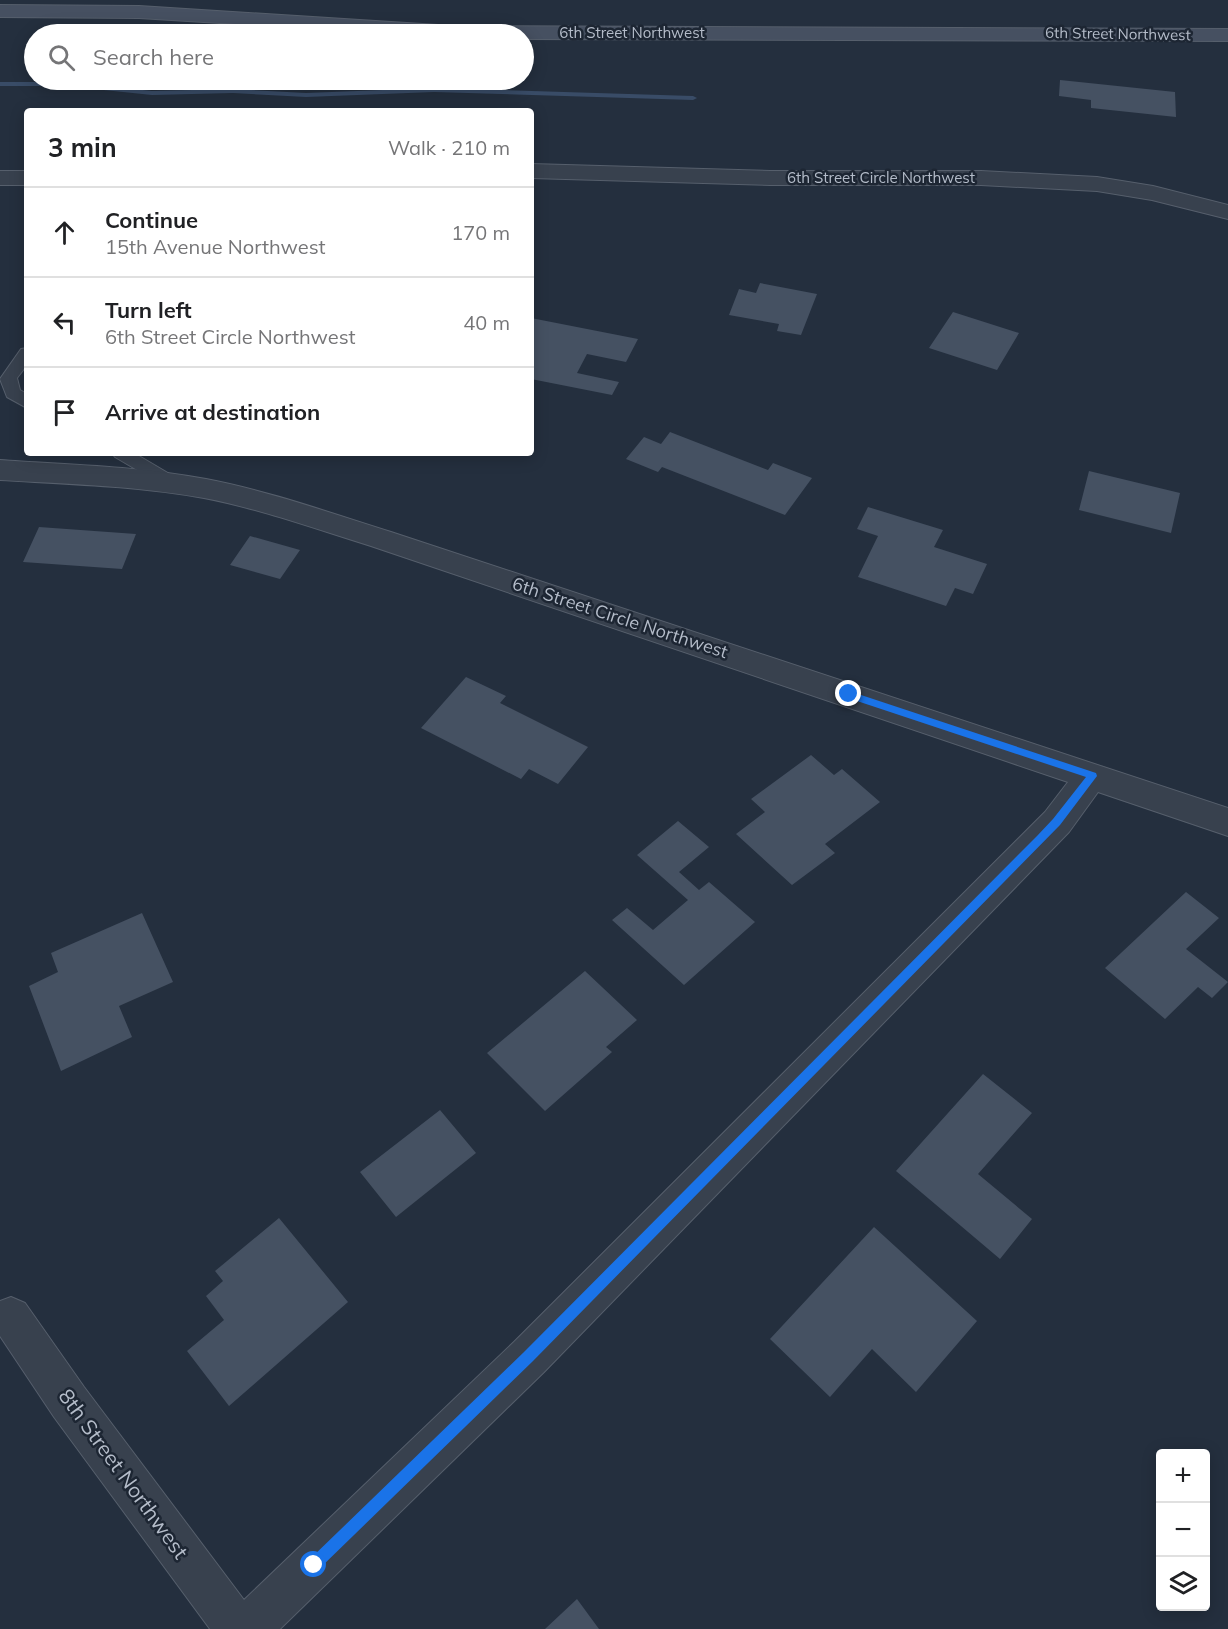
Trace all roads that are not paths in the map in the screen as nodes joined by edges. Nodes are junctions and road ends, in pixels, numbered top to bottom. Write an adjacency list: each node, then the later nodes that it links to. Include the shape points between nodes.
1 (0, 11): 2 (street, 6th Street Northwest, via 139,12)
2 (328, 24)
3 (534, 32): 4 (street, 6th Street Northwest)
4 (1228, 35)
5 (534, 171): 8 (street, 6th Street Circle Northwest, via 758,178 981,178 1097,184)
6 (0, 178): 7 (street)
7 (24, 178)
8 (1228, 212)
9 (24, 357): 10 (lane, via 8,378 13,393)
10 (24, 400)
11 (126, 456): 13 (lane)
12 (0, 470): 13 (street, 6th Street Circle Northwest)
13 (172, 483): 14 (street, 6th Street Circle Northwest, via 262,502 381,539)
14 (1092, 776): 15 (street, 6th Street Circle Northwest); 18 (street, via 1048,831 562,1323)
15 (1228, 822)
16 (11, 1317): 17 (street, 8th Street Northwest, via 69,1402)
17 (238, 1629)
18 (248, 1629)

